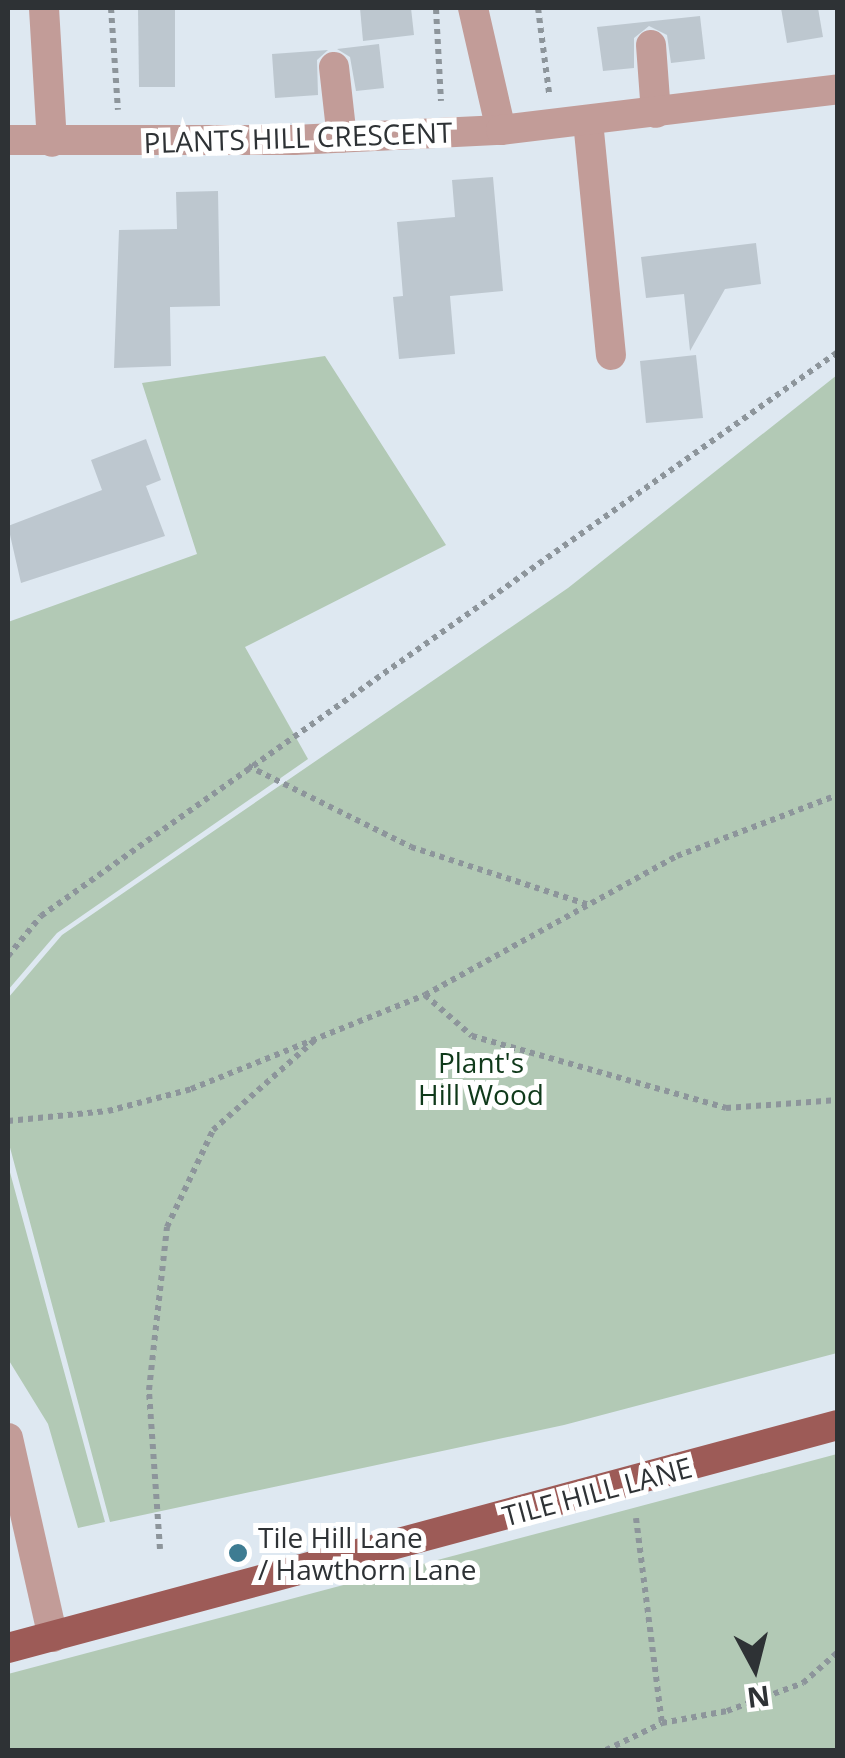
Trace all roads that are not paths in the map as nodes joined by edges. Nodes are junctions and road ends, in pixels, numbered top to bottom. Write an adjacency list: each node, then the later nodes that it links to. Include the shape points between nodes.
1 (44, 8): 11 (street)
2 (473, 8): 8 (street)
3 (651, 44): 6 (street)
4 (334, 67): 9 (street)
5 (838, 89): 6 (street, PLANTS HILL CRESCENT)
6 (656, 113): 7 (street, PLANTS HILL CRESCENT)
7 (588, 121): 8 (street, PLANTS HILL CRESCENT); 12 (street)
8 (500, 130): 9 (street, PLANTS HILL CRESCENT)
9 (342, 138): 11 (street, PLANTS HILL CRESCENT)
10 (8, 140): 11 (street, PLANTS HILL CRESCENT)
11 (52, 142)
12 (611, 356)
13 (838, 1424): 15 (main road, TILE HILL LANE)
14 (8, 1438): 15 (street)
15 (53, 1637): 16 (main road, TILE HILL LANE)
16 (8, 1648)

